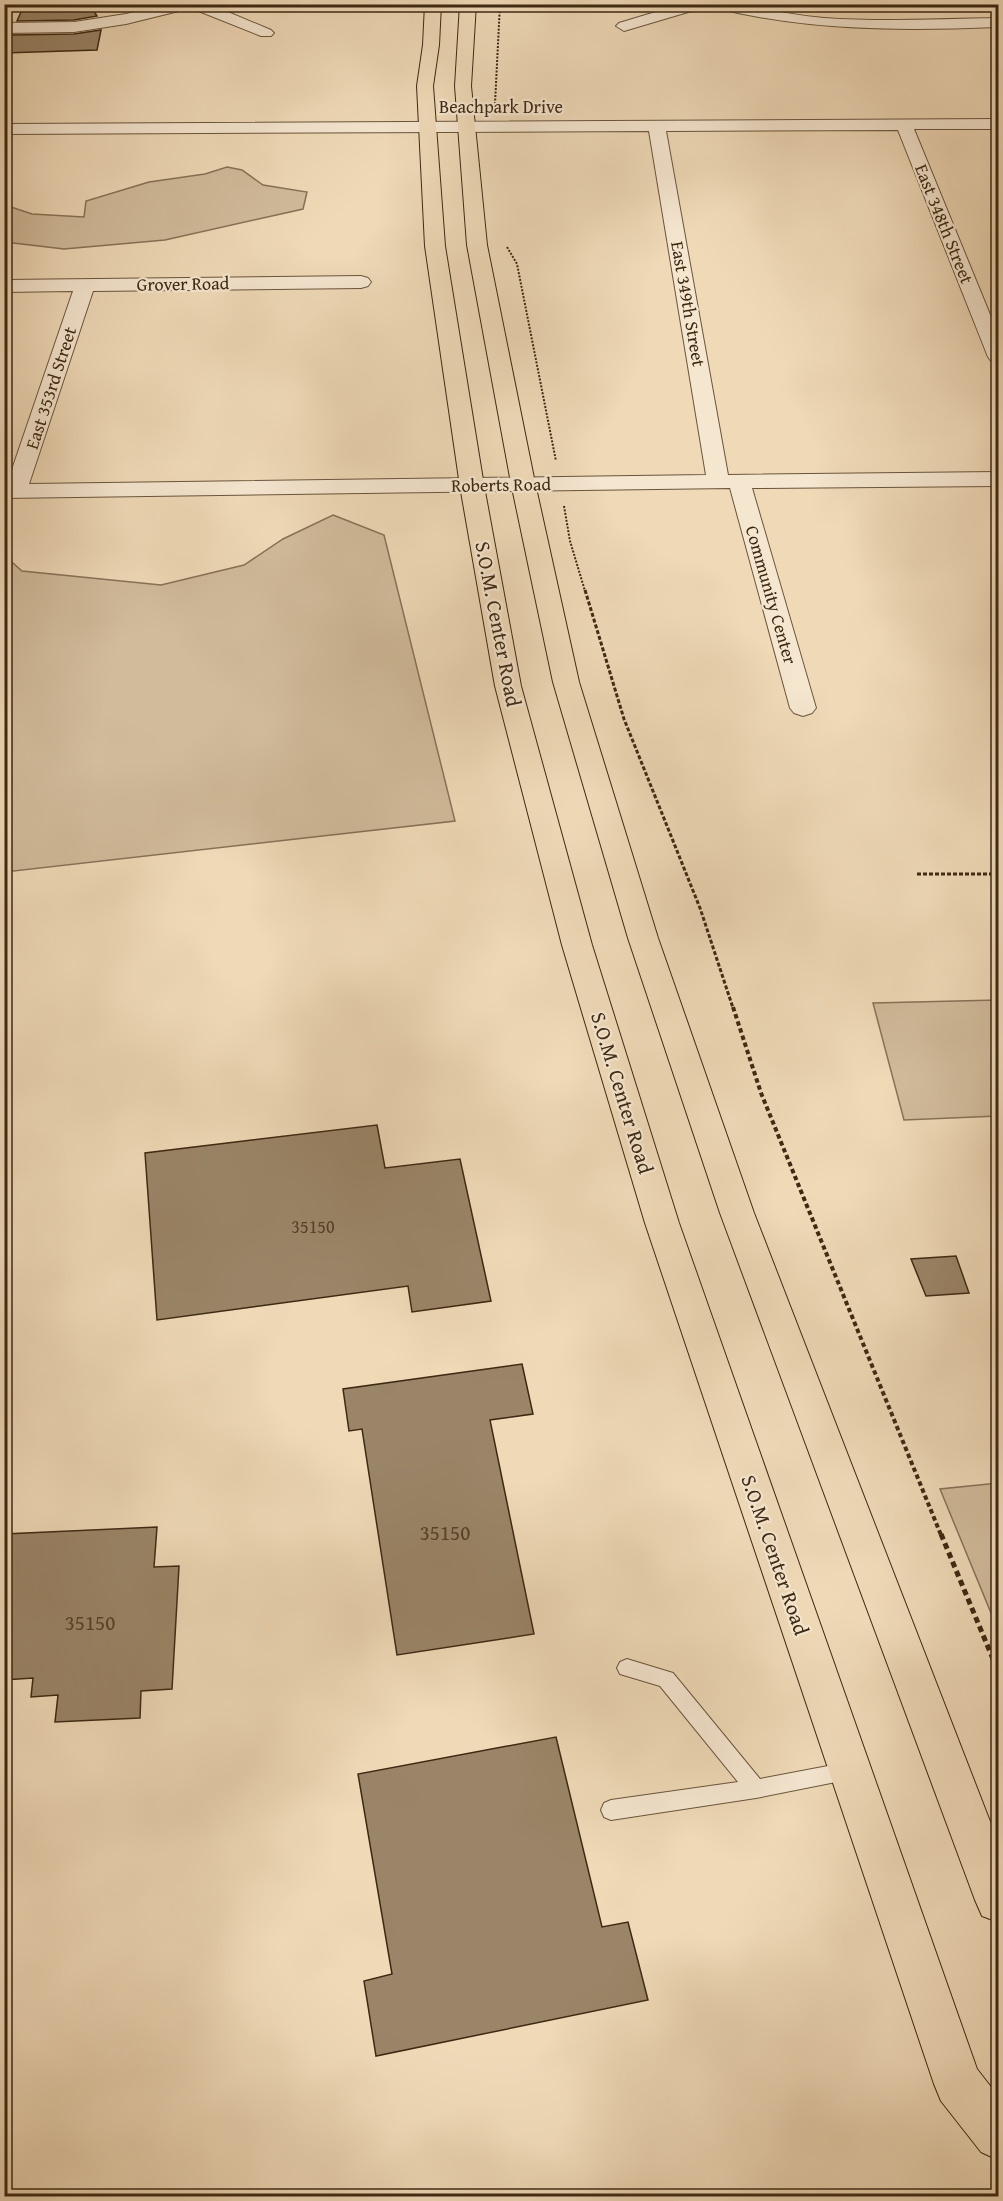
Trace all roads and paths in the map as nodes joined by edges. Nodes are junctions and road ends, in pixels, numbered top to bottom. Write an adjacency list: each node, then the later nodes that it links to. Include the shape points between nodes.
1 (187, 4): 10 (street, via 74,27)
2 (195, 4): 11 (street)
3 (434, 4): 15 (main road, S.O.M. Center Road, via 425,86)
4 (468, 4): 16 (main road, via 463,86)
5 (500, 4): 12 (path)
6 (700, 4): 9 (street)
7 (717, 4): 8 (street, via 809,22)
8 (999, 23)
9 (624, 26)
10 (4, 28)
11 (266, 33)
12 (495, 104)
13 (904, 124): 14 (street, Beachpark Drive); 17 (street, Beachpark Drive); 23 (street, East 348th Street)
14 (999, 124)
15 (429, 126): 16 (street, Beachpark Drive); 18 (street, Beachpark Drive); 28 (main road, S.O.M. Center Road, via 435,246)
16 (468, 126): 17 (street, Beachpark Drive); 27 (main road, via 477,245)
17 (657, 126): 26 (street, East 349th Street)
18 (4, 129)
19 (505, 245): 24 (path, via 517,264)
20 (362, 282): 21 (street, Grover Road)
21 (85, 285): 22 (street, Grover Road); 29 (street, East 353rd Street)
22 (4, 286)
23 (999, 357)
24 (557, 466)
25 (999, 479): 26 (street, Roberts Road)
26 (728, 482): 27 (street, Roberts Road); 31 (street, Community Center)
27 (523, 483): 28 (street, Roberts Road); 39 (main road, via 566,682 643,938 736,1213)
28 (472, 486): 29 (street, Roberts Road); 36 (main road, S.O.M. Center Road, via 508,686 577,945 662,1223)
29 (10, 491)
30 (563, 500): 35 (path, via 570,541 624,719 700,908 761,1093)
31 (803, 708)
32 (917, 874): 33 (path)
33 (999, 874)
34 (627, 1668): 37 (lane, via 666,1679)
35 (999, 1671)
36 (849, 1772): 37 (lane); 40 (main road, S.O.M. Center Road, via 958,2084)
37 (756, 1789): 38 (lane)
38 (611, 1810)
39 (999, 1900)
40 (999, 2135)

